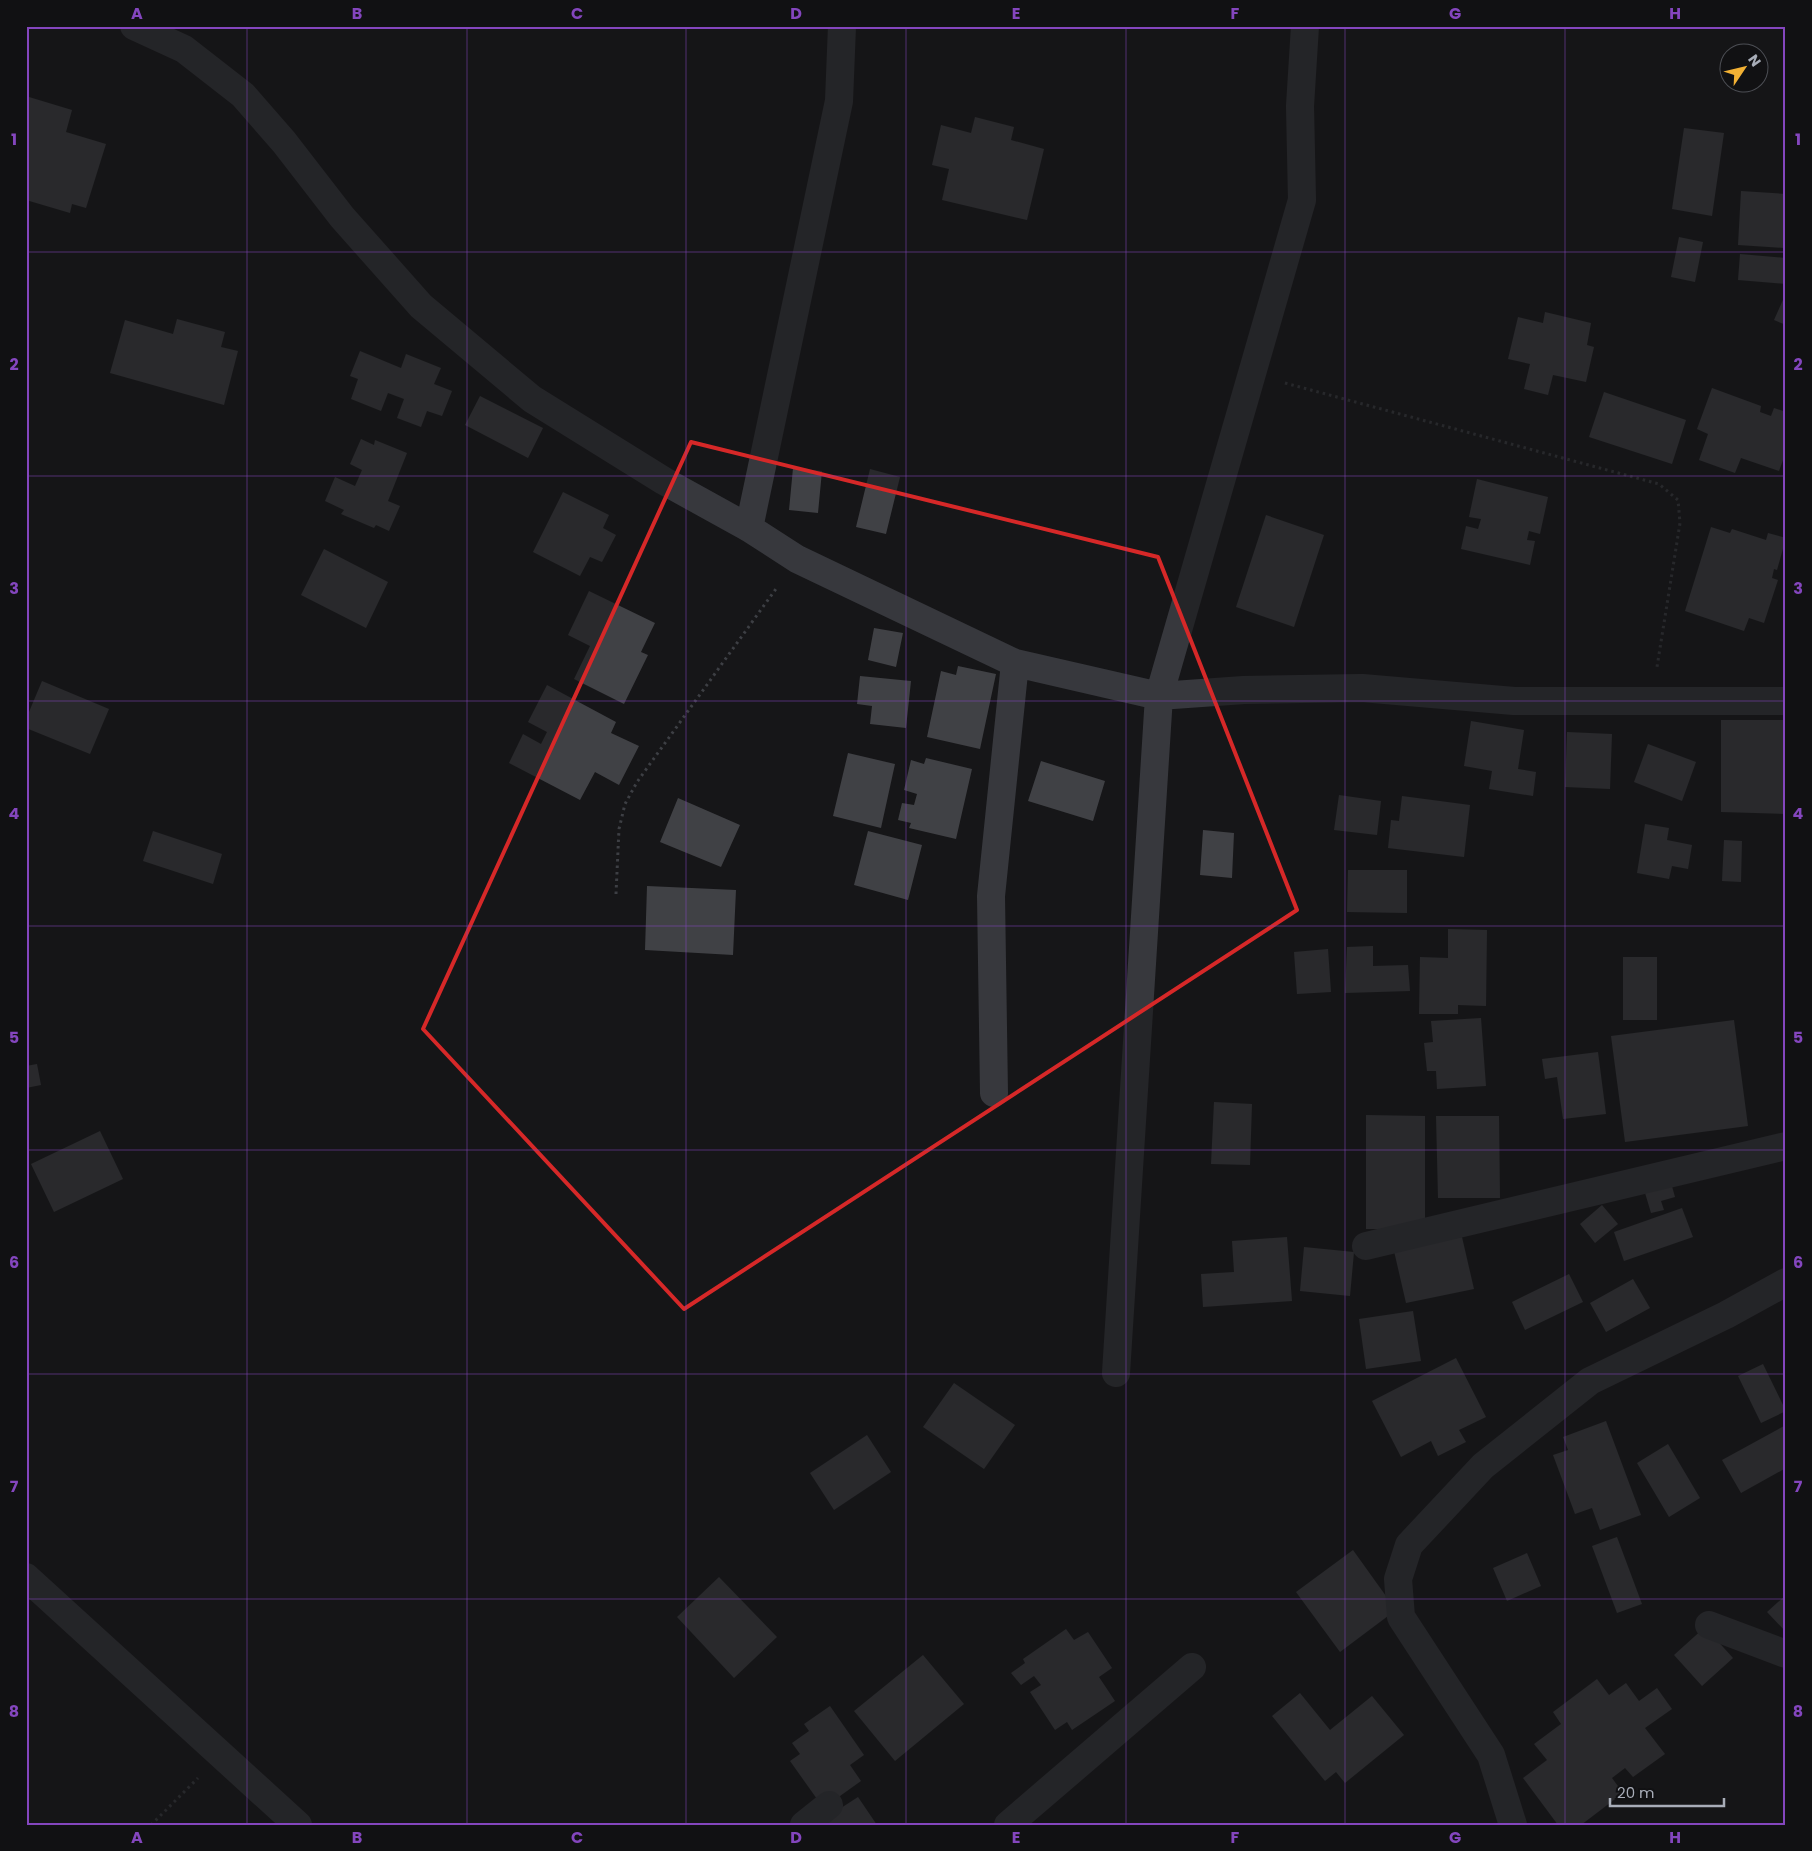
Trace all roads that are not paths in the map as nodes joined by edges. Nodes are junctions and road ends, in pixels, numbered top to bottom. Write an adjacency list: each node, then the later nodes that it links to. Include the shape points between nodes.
1 (134, 26): 4 (street, via 184,49 243,95 342,218 421,306 525,393 664,481)
2 (842, 26): 4 (street, via 839,101)
3 (1305, 26): 6 (street, via 1300,106 1302,200)
4 (749, 528): 5 (street, via 798,559)
5 (1015, 663): 6 (street); 8 (street, via 991,896)
6 (1159, 696): 7 (street, via 1244,690 1362,688 1514,701); 12 (street)
7 (1786, 701)
8 (994, 1093)
9 (1786, 1146): 10 (street)
10 (1366, 1246)
11 (1786, 1282): 21 (street, via 1590,1381 1483,1466 1409,1544 1398,1579 1401,1617 1491,1755)
12 (1116, 1373)
13 (26, 1577): 18 (street)
14 (1709, 1625): 15 (street)
15 (1786, 1654)
16 (1192, 1667): 20 (street)
17 (829, 1805): 19 (street)
18 (298, 1825)
19 (804, 1825)
20 (1008, 1825)
21 (1514, 1825)

